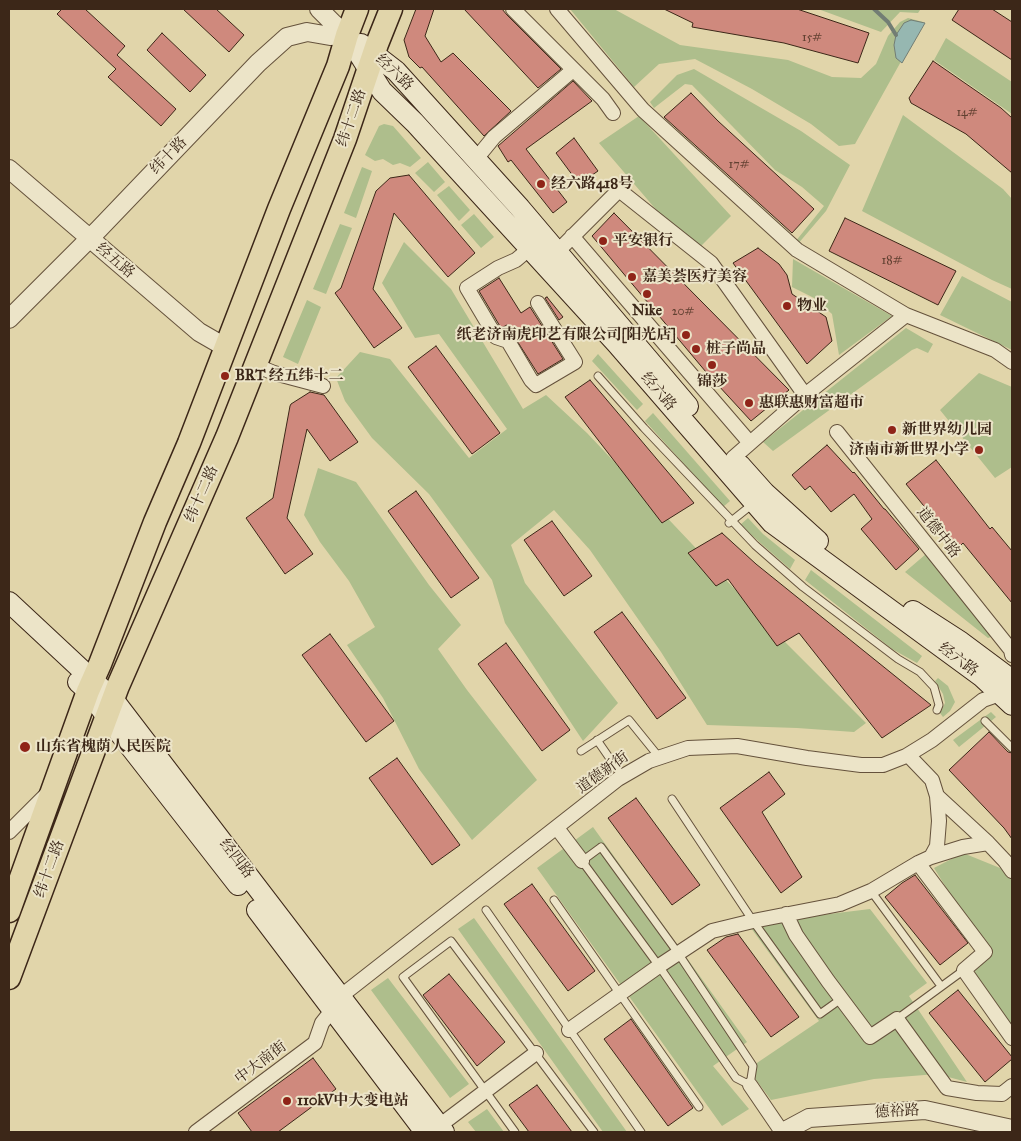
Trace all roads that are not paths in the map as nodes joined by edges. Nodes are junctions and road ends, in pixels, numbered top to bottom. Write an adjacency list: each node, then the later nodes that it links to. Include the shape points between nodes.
1 (319, 9): 6 (street, 经六路)
2 (357, 9): 6 (main road, 纬十二路)
3 (391, 9): 7 (main road, 纬十二路)
4 (513, 9): 8 (street)
5 (557, 9): 17 (street, via 643,110 797,250)
6 (347, 35): 7 (main road, 经六路); 13 (street, 纬十路, via 307,32 287,37); 19 (main road, 纬十二路, via 338,66)
7 (371, 62): 10 (main road, 经六路, via 396,71); 14 (main road, 经六路, via 382,91); 21 (main road, 纬十二路, via 345,138)
8 (573, 70): 9 (street); 10 (street, via 494,137)
9 (613, 113)
10 (476, 159): 15 (main road, 经六路)
11 (9, 169): 13 (street, 经五路)
12 (572, 236): 15 (street); 24 (street, via 619,190 711,263); 26 (street)
13 (88, 239): 18 (street, 纬十路); 19 (street, 经五路, via 199,332)
14 (530, 249): 16 (street, via 467,288 496,337 508,341 536,385 575,362); 28 (main road, 经六路)
15 (557, 252): 27 (main road, 经六路)
16 (538, 303)
17 (906, 315): 20 (street, via 994,350); 24 (street)
18 (9, 319)
19 (225, 347): 33 (main road, 纬十二路)
20 (1012, 362)
21 (255, 365): 23 (street); 35 (main road, 纬十二路)
22 (598, 376): 29 (lane)
23 (323, 386)
24 (805, 395): 26 (street)
25 (837, 432): 32 (street, 道德中路)
26 (750, 443): 27 (street)
27 (733, 458): 34 (main road, 经六路, via 802,529 840,560 960,642)
28 (754, 503): 29 (lane); 34 (main road, 经六路, via 772,523 982,677)
29 (730, 522): 36 (lane, via 803,586 898,659 920,672 934,687 939,705)
30 (9, 602): 33 (main road, 经四路)
31 (9, 618): 33 (main road, 经四路)
32 (1012, 655)
33 (90, 685): 35 (main road, 经四路); 44 (main road, 纬十二路)
34 (1009, 692): 41 (street, 道德新街, via 983,700)
35 (110, 708): 62 (main road, 纬十二路); 66 (main road, 经四路)
36 (937, 710)
37 (986, 721): 39 (lane)
38 (597, 740): 40 (lane); 42 (lane, via 629,720); 43 (lane)
39 (1012, 748)
40 (581, 751)
41 (908, 755): 42 (street, 道德新街, via 883,765 861,765 737,746 688,748); 45 (street, via 932,780)
42 (659, 757): 43 (street, 道德新街)
43 (622, 776): 47 (street, 道德新街)
44 (53, 788): 48 (street); 56 (main road, 纬十二路)
45 (938, 796): 49 (street); 50 (street, via 937,846)
46 (672, 799): 58 (lane)
47 (557, 828): 51 (street); 66 (street, 道德新街)
48 (9, 832)
49 (988, 843): 50 (street, via 963,847); 52 (street)
50 (924, 860): 53 (street); 61 (street, via 985,952)
51 (582, 861): 59 (lane, via 601,847); 60 (lane)
52 (1012, 871)
53 (871, 891): 57 (street, via 840,904); 63 (lane)
54 (554, 900): 64 (lane)
55 (486, 910): 68 (lane)
56 (9, 911)
57 (786, 914): 58 (street); 65 (street, via 796,935)
58 (753, 921): 59 (street, via 712,931); 65 (lane, via 820,1014)
59 (678, 953): 60 (street); 71 (lane, via 753,1066)
60 (659, 966): 64 (street); 71 (lane, via 736,1078)
61 (964, 970): 63 (lane); 69 (street)
62 (9, 978)
63 (941, 986): 67 (lane)
64 (620, 994): 68 (street); 74 (lane)
65 (841, 999): 67 (street, via 870,1038)
66 (337, 1003): 76 (main road, 经四路); 77 (street, 中大南街, via 326,1016 315,1043)
67 (897, 1018): 72 (street, via 947,1088 1002,1094)
68 (568, 1030): 80 (lane)
69 (1012, 1038)
70 (536, 1053): 73 (street); 73 (lane, via 451,941 403,977); 79 (lane)
71 (750, 1085): 81 (street)
72 (1012, 1086)
73 (485, 1092): 76 (street); 78 (lane)
74 (699, 1107)
75 (1012, 1129): 81 (street, 德裕路, via 925,1110 809,1118)
76 (436, 1130)
77 (196, 1132)
78 (515, 1132)
79 (594, 1132)
80 (641, 1132)
81 (782, 1132)

